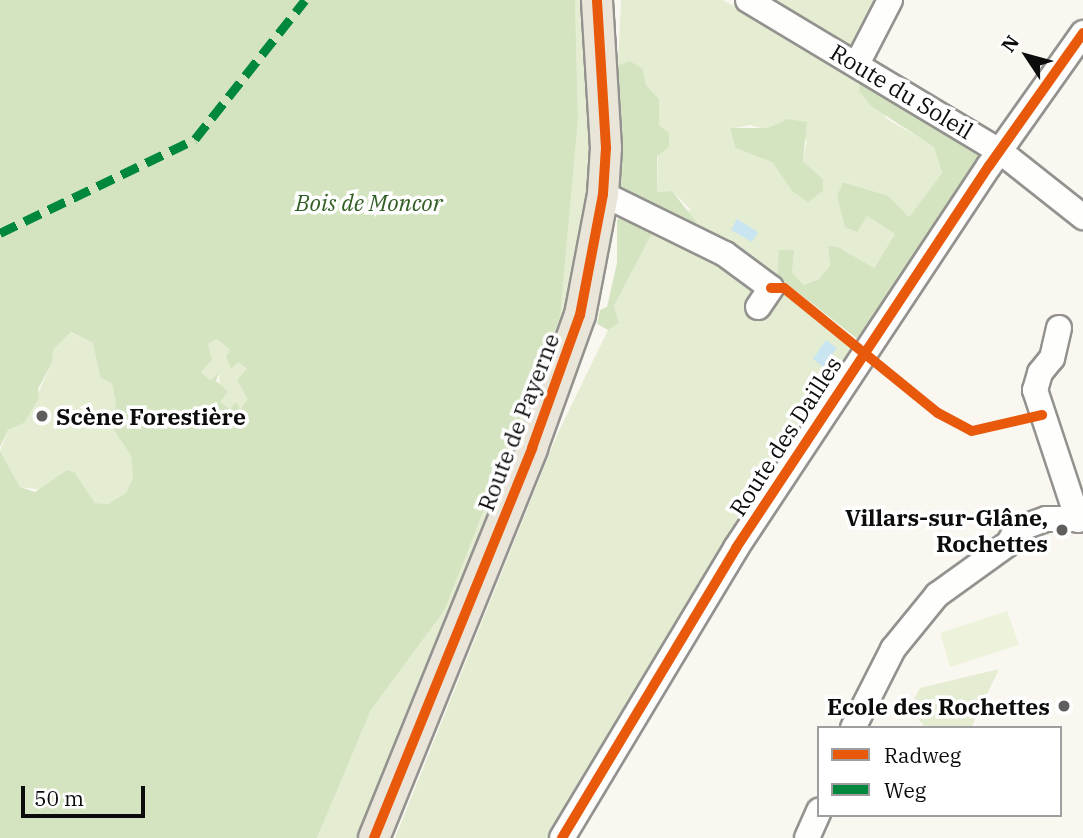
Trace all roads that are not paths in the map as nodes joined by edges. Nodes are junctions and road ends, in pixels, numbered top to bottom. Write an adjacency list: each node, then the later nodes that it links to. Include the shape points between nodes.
1 (597, 0): 7 (main road, Route de Payerne, via 605,94)
2 (748, 0): 5 (street, Route du Soleil)
3 (890, 0): 5 (street)
4 (1083, 33): 6 (street, Route des Dailles)
5 (857, 64): 6 (street, Route du Soleil)
6 (1001, 152): 8 (street, Route du Soleil); 15 (street, Route des Dailles, via 729,559)
7 (603, 194): 9 (street, via 725,254 771,288); 14 (main road, Route de Payerne, via 593,258 565,363)
8 (1083, 217)
9 (758, 307)
10 (1059, 328): 11 (street, via 1052,358 1040,373 1035,390)
11 (1078, 520): 12 (street, via 1024,543 1009,543 957,577 918,615 882,668)
12 (854, 726)
13 (817, 816): 16 (street)
14 (374, 838)
15 (562, 838)
16 (807, 838)

